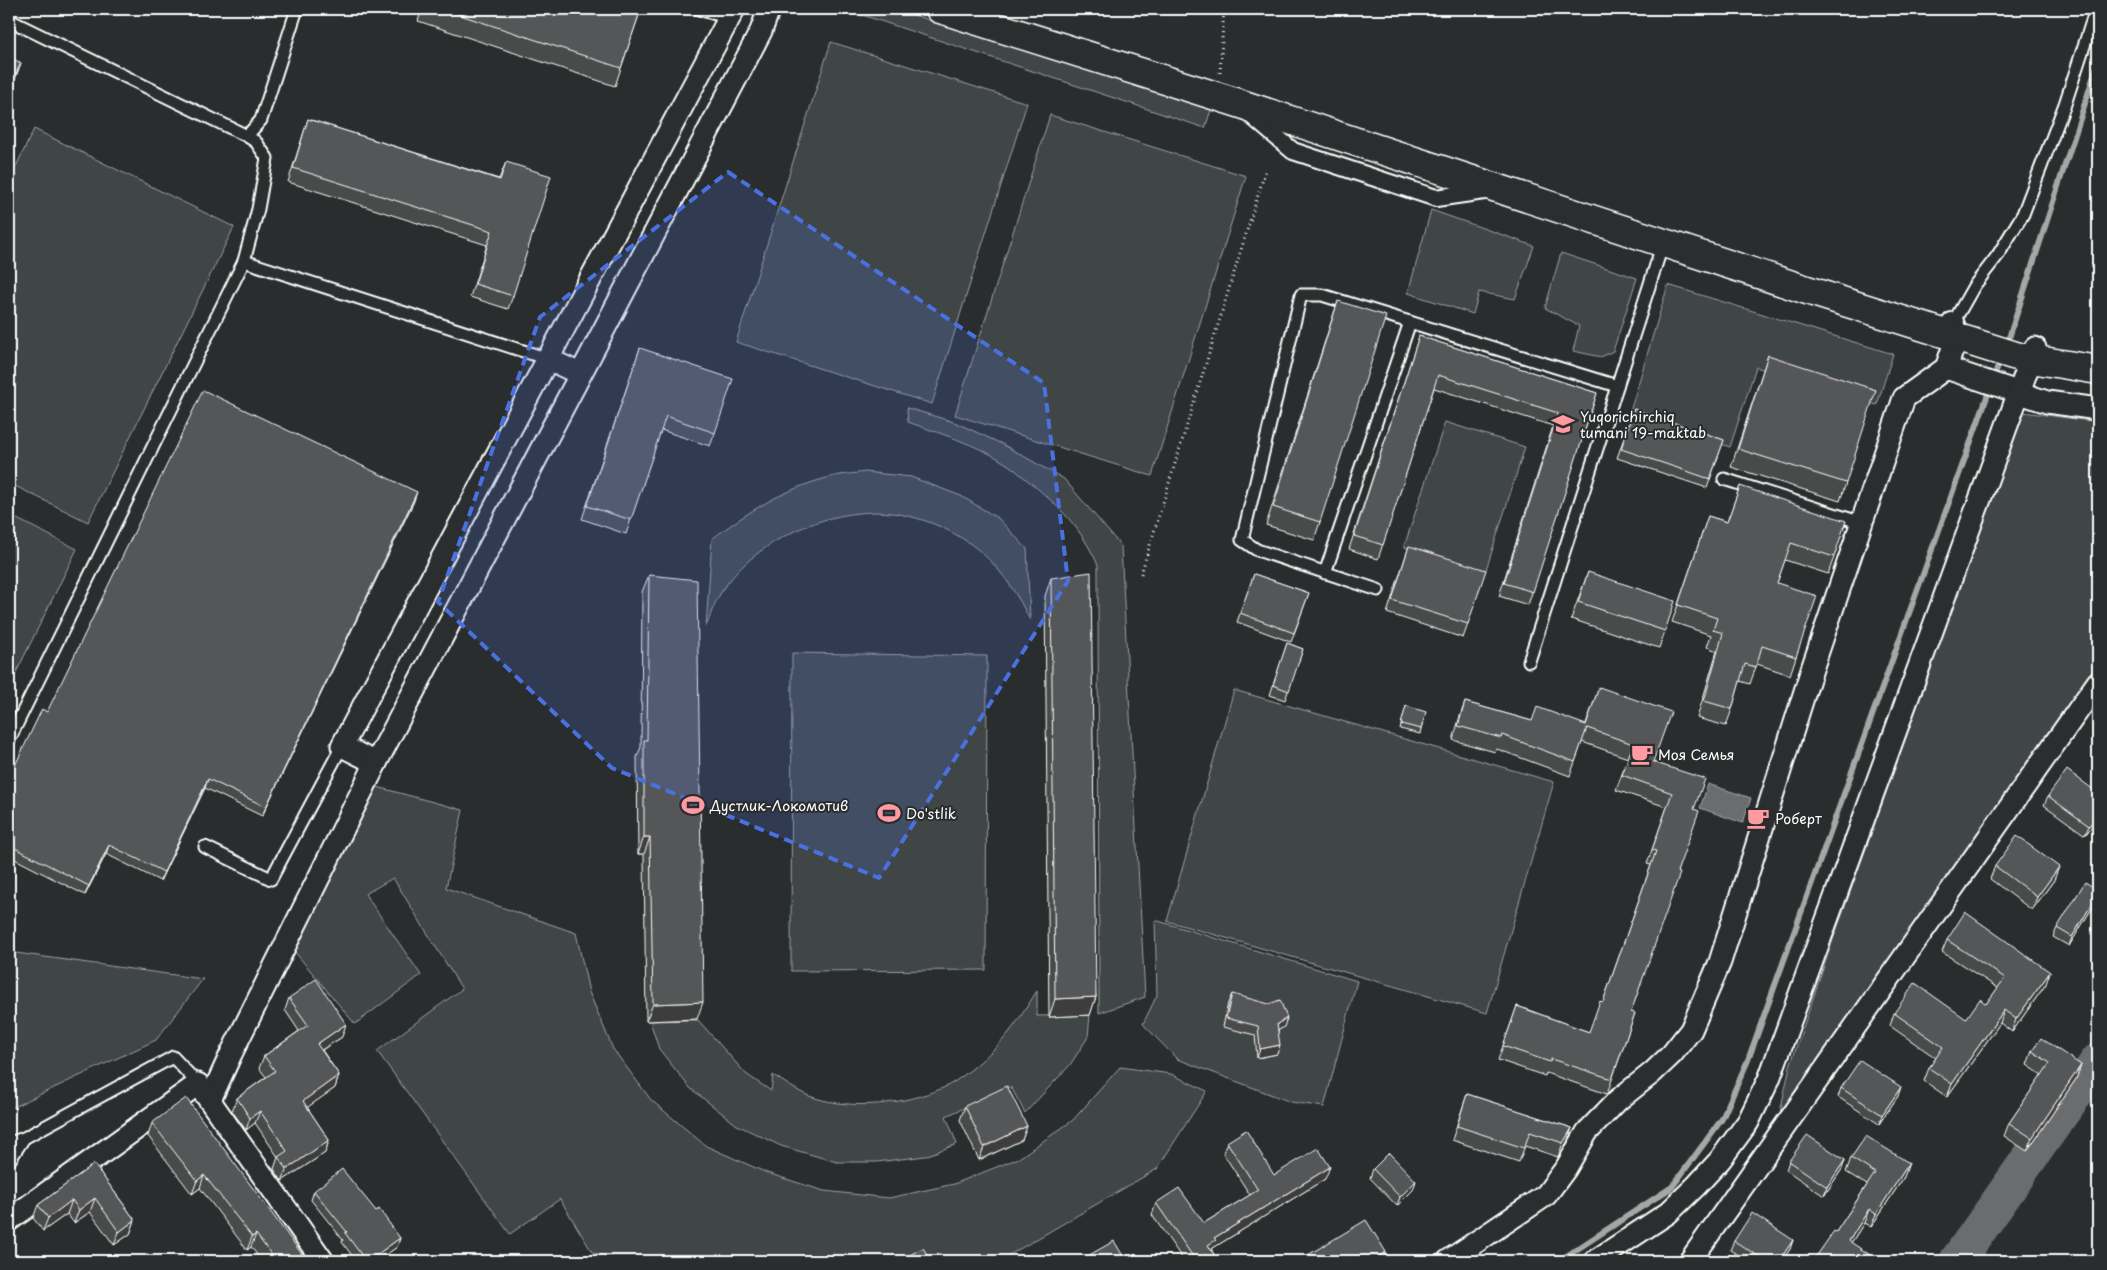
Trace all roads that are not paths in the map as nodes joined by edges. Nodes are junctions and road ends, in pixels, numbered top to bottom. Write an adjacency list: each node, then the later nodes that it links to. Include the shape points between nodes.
1 (297, 9): 11 (lane, via 261,120)
2 (699, 9): 7 (lane)
3 (769, 9): 9 (street)
4 (940, 9): 10 (main road)
5 (990, 9): 10 (main road)
6 (2096, 9): 17 (lane, via 2065,104 2023,214 1974,286)
7 (732, 13): 9 (street); 12 (street)
8 (9, 20): 11 (lane)
9 (761, 31): 13 (street)
10 (1227, 92): 14 (main road); 17 (main road)
11 (247, 136): 15 (lane, via 256,142 267,158)
12 (663, 143): 13 (street); 20 (street)
13 (693, 158): 23 (street)
14 (1663, 242): 17 (main road); 24 (lane)
15 (244, 261): 20 (lane); 33 (lane)
16 (1410, 322): 24 (lane); 29 (lane); 29 (lane, via 1322,295 1301,295 1242,540 1257,550)
17 (1957, 332): 18 (main road); 21 (street)
18 (2027, 352): 19 (main road); 22 (main road); 25 (street)
19 (2098, 356)
20 (548, 359): 23 (street); 34 (street)
21 (1946, 368): 25 (street); 28 (street, via 1904,398)
22 (2098, 370)
23 (580, 374): 35 (street)
24 (1617, 386): 31 (lane)
25 (2001, 386): 26 (street, via 2047,402); 44 (street, via 1816,953 1769,1079 1748,1122 1696,1186 1668,1213)
26 (2098, 409)
27 (1724, 479): 28 (lane)
28 (1862, 523): 43 (street, via 1812,669 1720,962 1691,1030 1672,1054 1618,1100 1587,1132 1546,1195)
29 (1325, 573): 30 (lane)
30 (1378, 590)
31 (1529, 661)
32 (2098, 682): 45 (street)
33 (9, 740)
34 (342, 746): 35 (street); 36 (lane, via 271,879)
35 (376, 763): 37 (street, via 231,1054)
36 (205, 847)
37 (204, 1092): 38 (lane, via 173,1057); 41 (street); 42 (street)
38 (24, 1138): 39 (lane); 40 (lane)
39 (9, 1143)
40 (9, 1161)
41 (9, 1220)
42 (323, 1261)
43 (1448, 1261)
44 (1595, 1261)
45 (1690, 1261)

